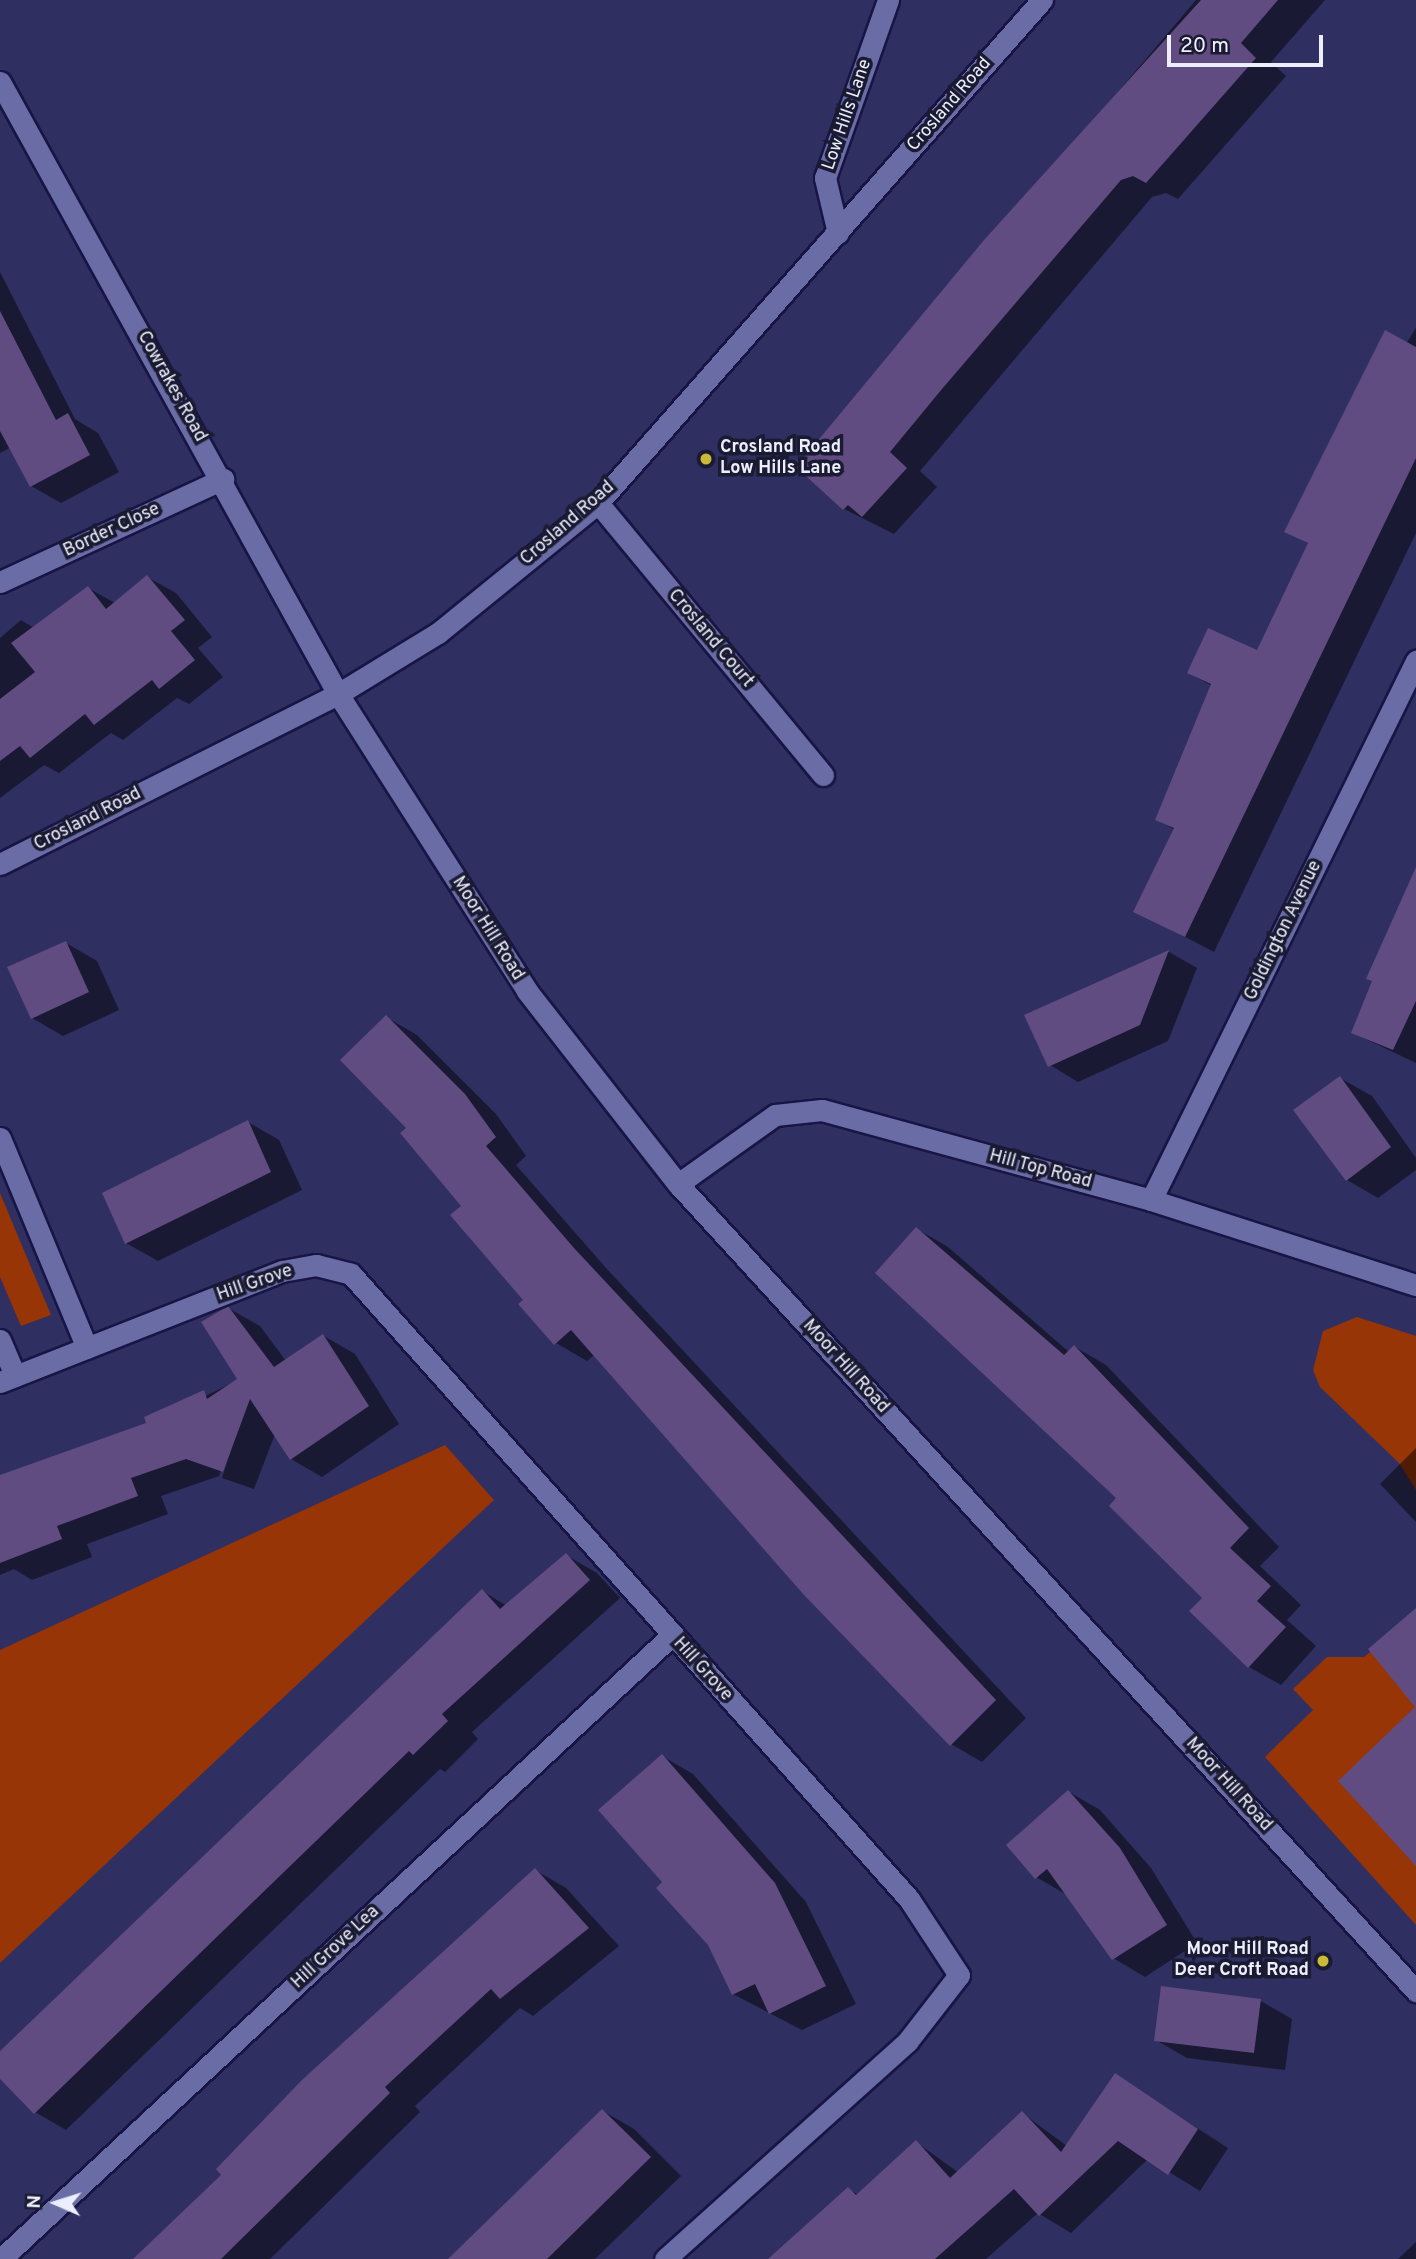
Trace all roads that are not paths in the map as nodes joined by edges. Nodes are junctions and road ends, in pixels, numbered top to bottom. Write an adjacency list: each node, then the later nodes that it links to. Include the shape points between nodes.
1 (888, 0): 4 (street, Low Hills Lane, via 825,178)
2 (1042, 0): 4 (street, Crosland Road)
3 (0, 82): 5 (street, Cowrakes Road)
4 (838, 233): 6 (street, Crosland Road)
5 (223, 479): 7 (street, Border Close); 9 (street, Cowrakes Road)
6 (598, 503): 9 (street, Crosland Road, via 438,634); 10 (street, Crosland Court)
7 (0, 582)
8 (1416, 661): 14 (street, Goldington Avenue)
9 (338, 694): 11 (street, Crosland Road); 13 (street, Moor Hill Road, via 527,991)
10 (823, 775)
11 (0, 864)
12 (0, 1138): 17 (street)
13 (678, 1184): 14 (street, Hill Top Road, via 775,1115 822,1110); 20 (street, Moor Hill Road)
14 (1151, 1200): 15 (street, Hill Top Road)
15 (1416, 1285)
16 (0, 1340): 18 (street, Hill Grove)
17 (87, 1348): 18 (street, Hill Grove); 19 (street, Hill Grove, via 282,1271 316,1265 351,1274)
18 (7, 1379)
19 (671, 1636): 21 (street, Hill Grove Lea); 22 (street, Hill Grove, via 909,1899 959,1975 907,2042)
20 (1416, 1991)
21 (1, 2259)
22 (665, 2259)

